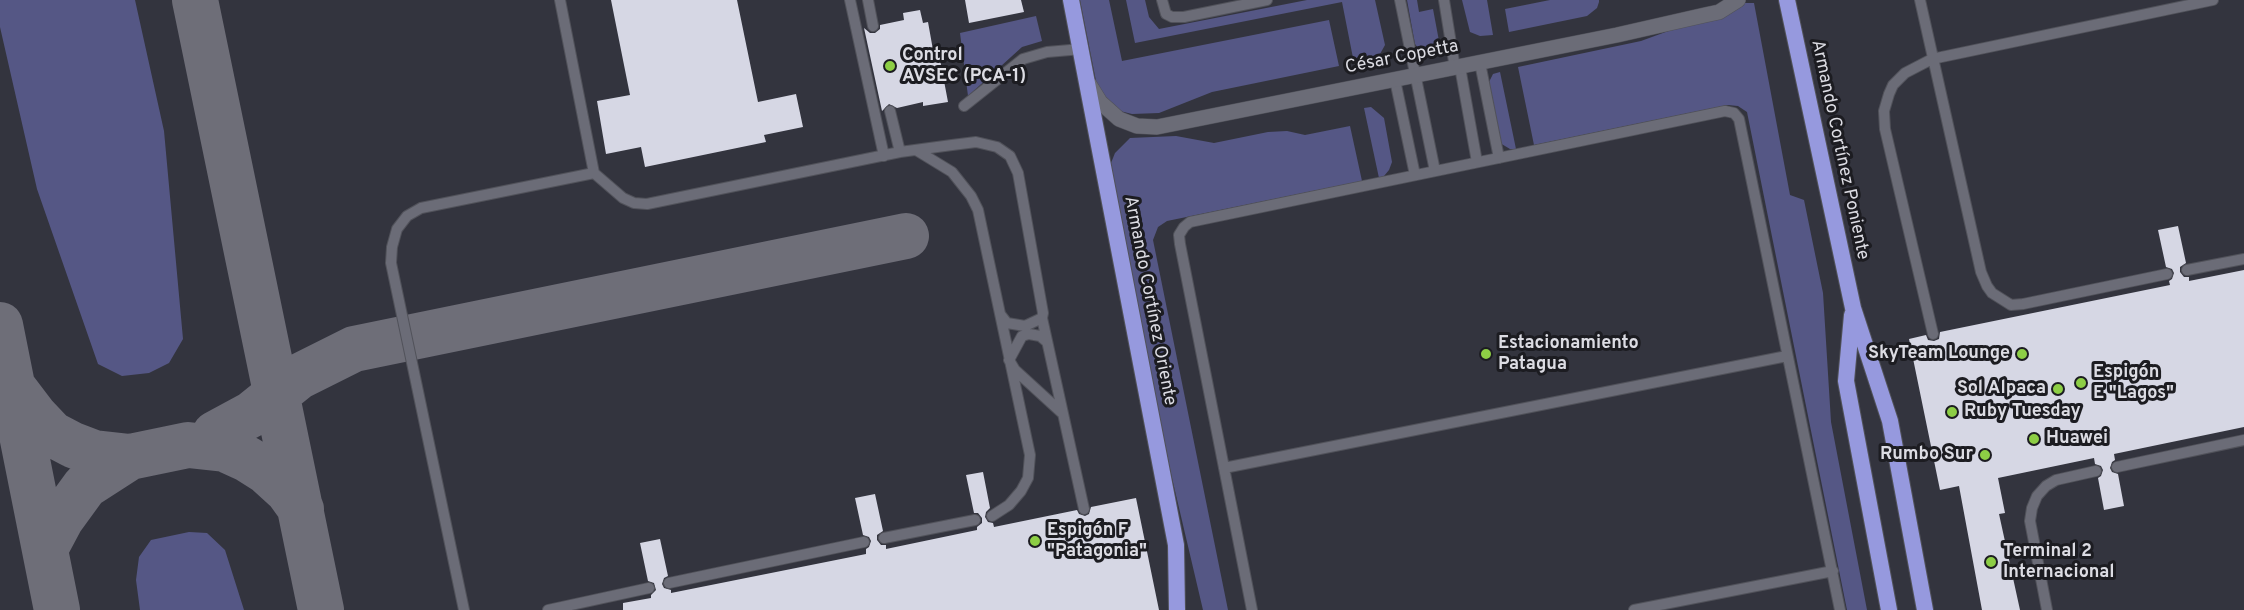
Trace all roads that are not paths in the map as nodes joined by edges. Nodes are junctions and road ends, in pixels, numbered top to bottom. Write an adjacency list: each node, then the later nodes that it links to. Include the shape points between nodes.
1 (560, 0): 29 (lane)
2 (850, 0): 25 (lane)
3 (868, 0): 13 (lane)
4 (1071, 0): 14 (highway, Armando Cortínez Oriente)
5 (1162, 0): 6 (lane, via 1166,14 1172,17)
6 (1267, 0)
7 (1400, 0): 18 (lane)
8 (1444, 0): 17 (lane)
9 (1738, 0): 16 (street, César Copetta, via 1719,12)
10 (1787, 0): 34 (highway, Armando Cortínez Poniente)
11 (1920, 0): 15 (lane)
12 (2213, 0): 15 (lane)
13 (873, 26)
14 (1082, 49): 20 (highway, Armando Cortínez Oriente); 21 (lane, via 1023,59)
15 (1932, 59): 33 (lane, via 1981,272 1992,293 2011,305 2023,304); 37 (lane, via 1905,73 1893,85 1884,111)
16 (1480, 63): 17 (street, César Copetta); 26 (lane)
17 (1457, 67): 18 (street, César Copetta); 27 (lane)
18 (1415, 76): 19 (street, César Copetta); 28 (lane)
19 (1395, 80): 20 (street, César Copetta, via 1147,127 1130,124 1108,112); 30 (lane)
20 (1088, 81): 51 (highway, Armando Cortínez Oriente)
21 (964, 106)
22 (890, 111): 24 (lane)
23 (915, 150): 24 (lane); 35 (lane, via 951,172 971,196 978,210); 36 (lane, via 976,142 997,147 1010,156 1018,172)
24 (900, 152): 25 (lane)
25 (884, 156): 29 (lane, via 647,204 623,198)
26 (1499, 158): 27 (lane); 39 (lane, via 1725,111 1734,113 1739,119)
27 (1477, 162): 28 (lane)
28 (1435, 171): 30 (lane)
29 (594, 173): 55 (lane, via 422,208 407,216 397,229 391,263)
30 (1415, 175): 44 (lane, via 1190,222 1184,227 1179,235 1180,244)
31 (2244, 259): 32 (lane)
32 (2187, 270)
33 (2168, 274)
34 (1853, 308): 62 (highway, Armando Cortínez Poniente, via 1846,381); 63 (highway, Armando Cortínez Poniente, via 1890,421)
35 (1000, 314): 36 (lane, via 1017,327); 40 (lane)
36 (1042, 318): 38 (lane)
37 (1933, 334)
38 (1047, 342): 40 (lane, via 1040,336 1022,336); 41 (lane)
39 (1787, 356): 44 (lane); 52 (lane)
40 (1010, 360): 41 (lane); 47 (lane, via 1030,466 1016,499)
41 (1062, 413): 46 (lane)
42 (2244, 440): 43 (lane)
43 (2116, 467)
44 (1224, 468): 59 (lane)
45 (2096, 471): 64 (lane, via 2056,480 2037,496 2032,508 2030,521)
46 (1084, 509)
47 (992, 516)
48 (975, 520): 49 (lane)
49 (884, 538)
50 (864, 543): 53 (lane)
51 (1176, 545): 57 (highway, Armando Cortínez Oriente); 58 (highway)
52 (1833, 572): 60 (lane); 61 (lane)
53 (669, 583)
54 (649, 588): 56 (lane)
55 (464, 610)
56 (548, 610)
57 (1178, 610)
58 (1188, 610)
59 (1252, 610)
60 (1634, 610)
61 (1840, 610)
62 (1889, 610)
63 (1924, 610)
64 (2047, 610)

